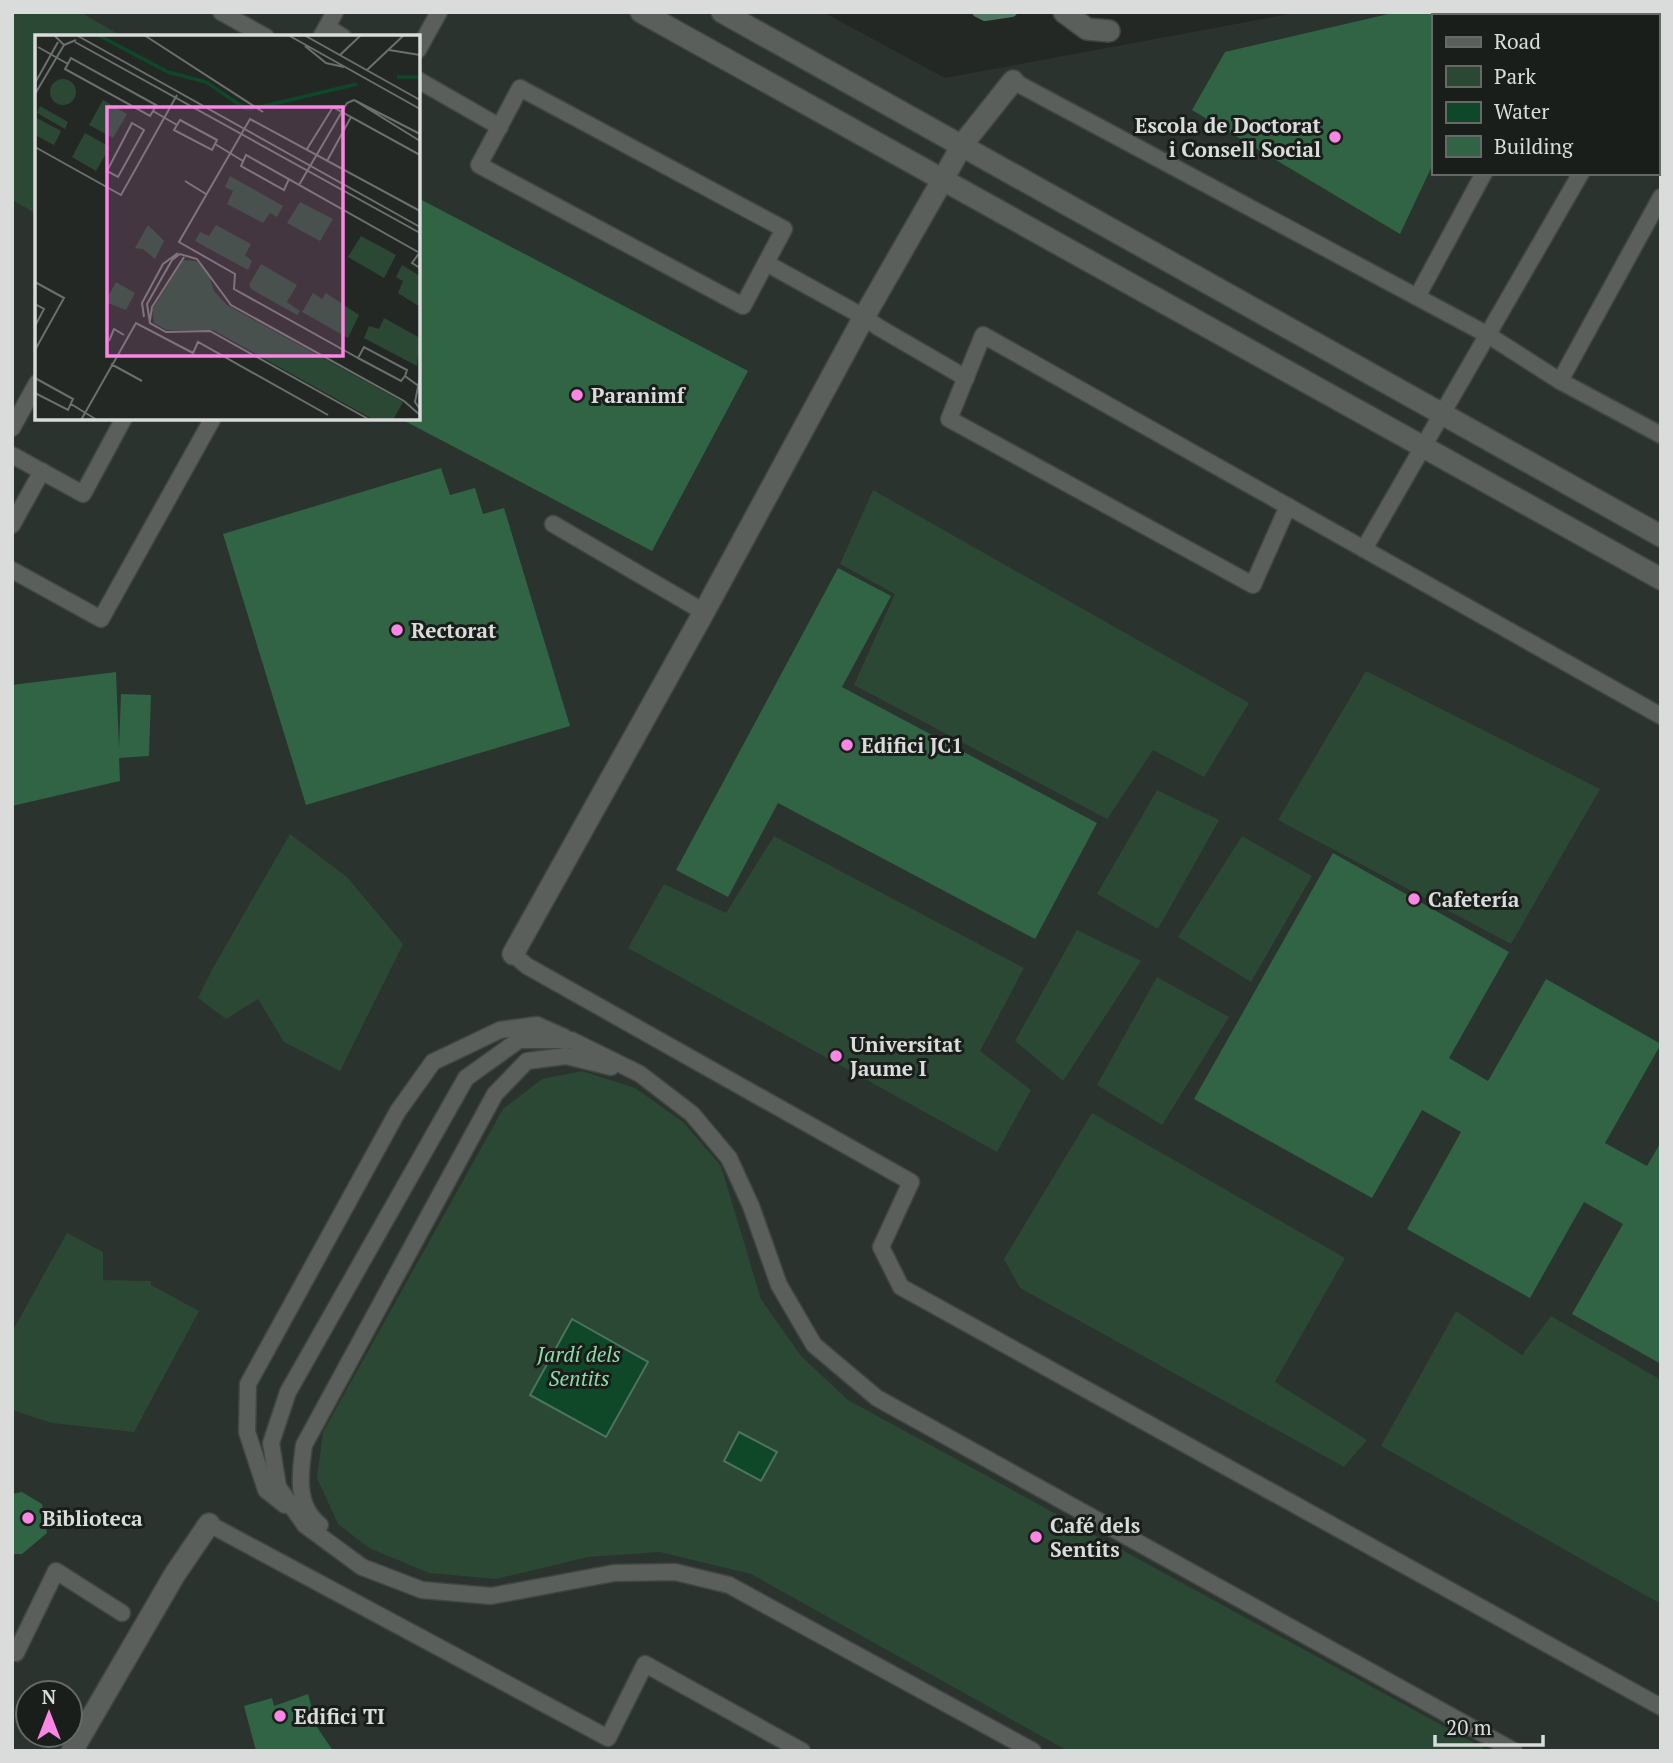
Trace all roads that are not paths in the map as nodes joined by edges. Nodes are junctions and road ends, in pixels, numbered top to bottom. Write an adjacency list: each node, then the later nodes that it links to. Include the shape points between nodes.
1 (221, 12): 9 (lane)
2 (335, 12): 8 (lane)
3 (439, 12): 10 (lane)
4 (641, 12): 17 (street)
5 (722, 12): 14 (street)
6 (1064, 12): 7 (street, via 1087,29)
7 (1110, 31)
8 (324, 32)
9 (262, 35)
10 (420, 46)
11 (420, 81): 13 (lane)
12 (1013, 81): 14 (street); 20 (lane)
13 (499, 127): 19 (lane, via 520,88 784,229); 19 (lane, via 479,165 743,306)
14 (962, 145): 17 (street); 26 (street)
15 (1483, 175): 20 (lane)
16 (1580, 175): 22 (lane)
17 (942, 181): 21 (street); 31 (street)
18 (1661, 197): 24 (lane)
19 (766, 263): 21 (lane)
20 (1417, 297): 22 (lane)
21 (864, 317): 23 (lane); 41 (street)
22 (1488, 335): 24 (lane); 26 (lane)
23 (966, 378): 34 (lane, via 984,335); 34 (lane, via 949,419 1253,586)
24 (1560, 381): 30 (lane)
25 (35, 387): 29 (lane)
26 (1442, 414): 31 (lane); 37 (street)
27 (123, 420): 33 (lane, via 83,494)
28 (212, 420): 39 (lane, via 101,619)
29 (12, 428)
30 (1661, 435)
31 (1423, 447): 38 (lane); 40 (street)
32 (12, 455): 33 (lane)
33 (42, 471): 36 (lane)
34 (1287, 506): 38 (lane)
35 (552, 524): 41 (lane)
36 (12, 525)
37 (1661, 536)
38 (1364, 549): 42 (lane)
39 (12, 570)
40 (1661, 579)
41 (704, 612): 43 (street)
42 (1661, 716)
43 (520, 960): 51 (lane, via 911,1182 881,1247 901,1287)
44 (571, 1040): 45 (lane); 46 (lane, via 519,1040 466,1078 288,1392 271,1443 278,1487); 46 (lane, via 537,1025 500,1030 433,1062 398,1111 248,1384 247,1432 266,1490)
45 (640, 1074): 48 (lane, via 566,1056 527,1061 495,1094 304,1445 299,1483 310,1518); 55 (lane, via 692,1114 729,1158 779,1285 814,1345 877,1398)
46 (296, 1513): 48 (lane, via 305,1525 362,1567)
47 (209, 1524): 52 (street); 53 (lane, via 608,1738 645,1664)
48 (422, 1590): 54 (lane, via 491,1595 614,1573 651,1572 675,1572 729,1585)
49 (122, 1613): 50 (lane, via 56,1571)
50 (16, 1653)
51 (1661, 1707)
52 (72, 1751)
53 (802, 1751)
54 (1033, 1751)
55 (1514, 1751)

